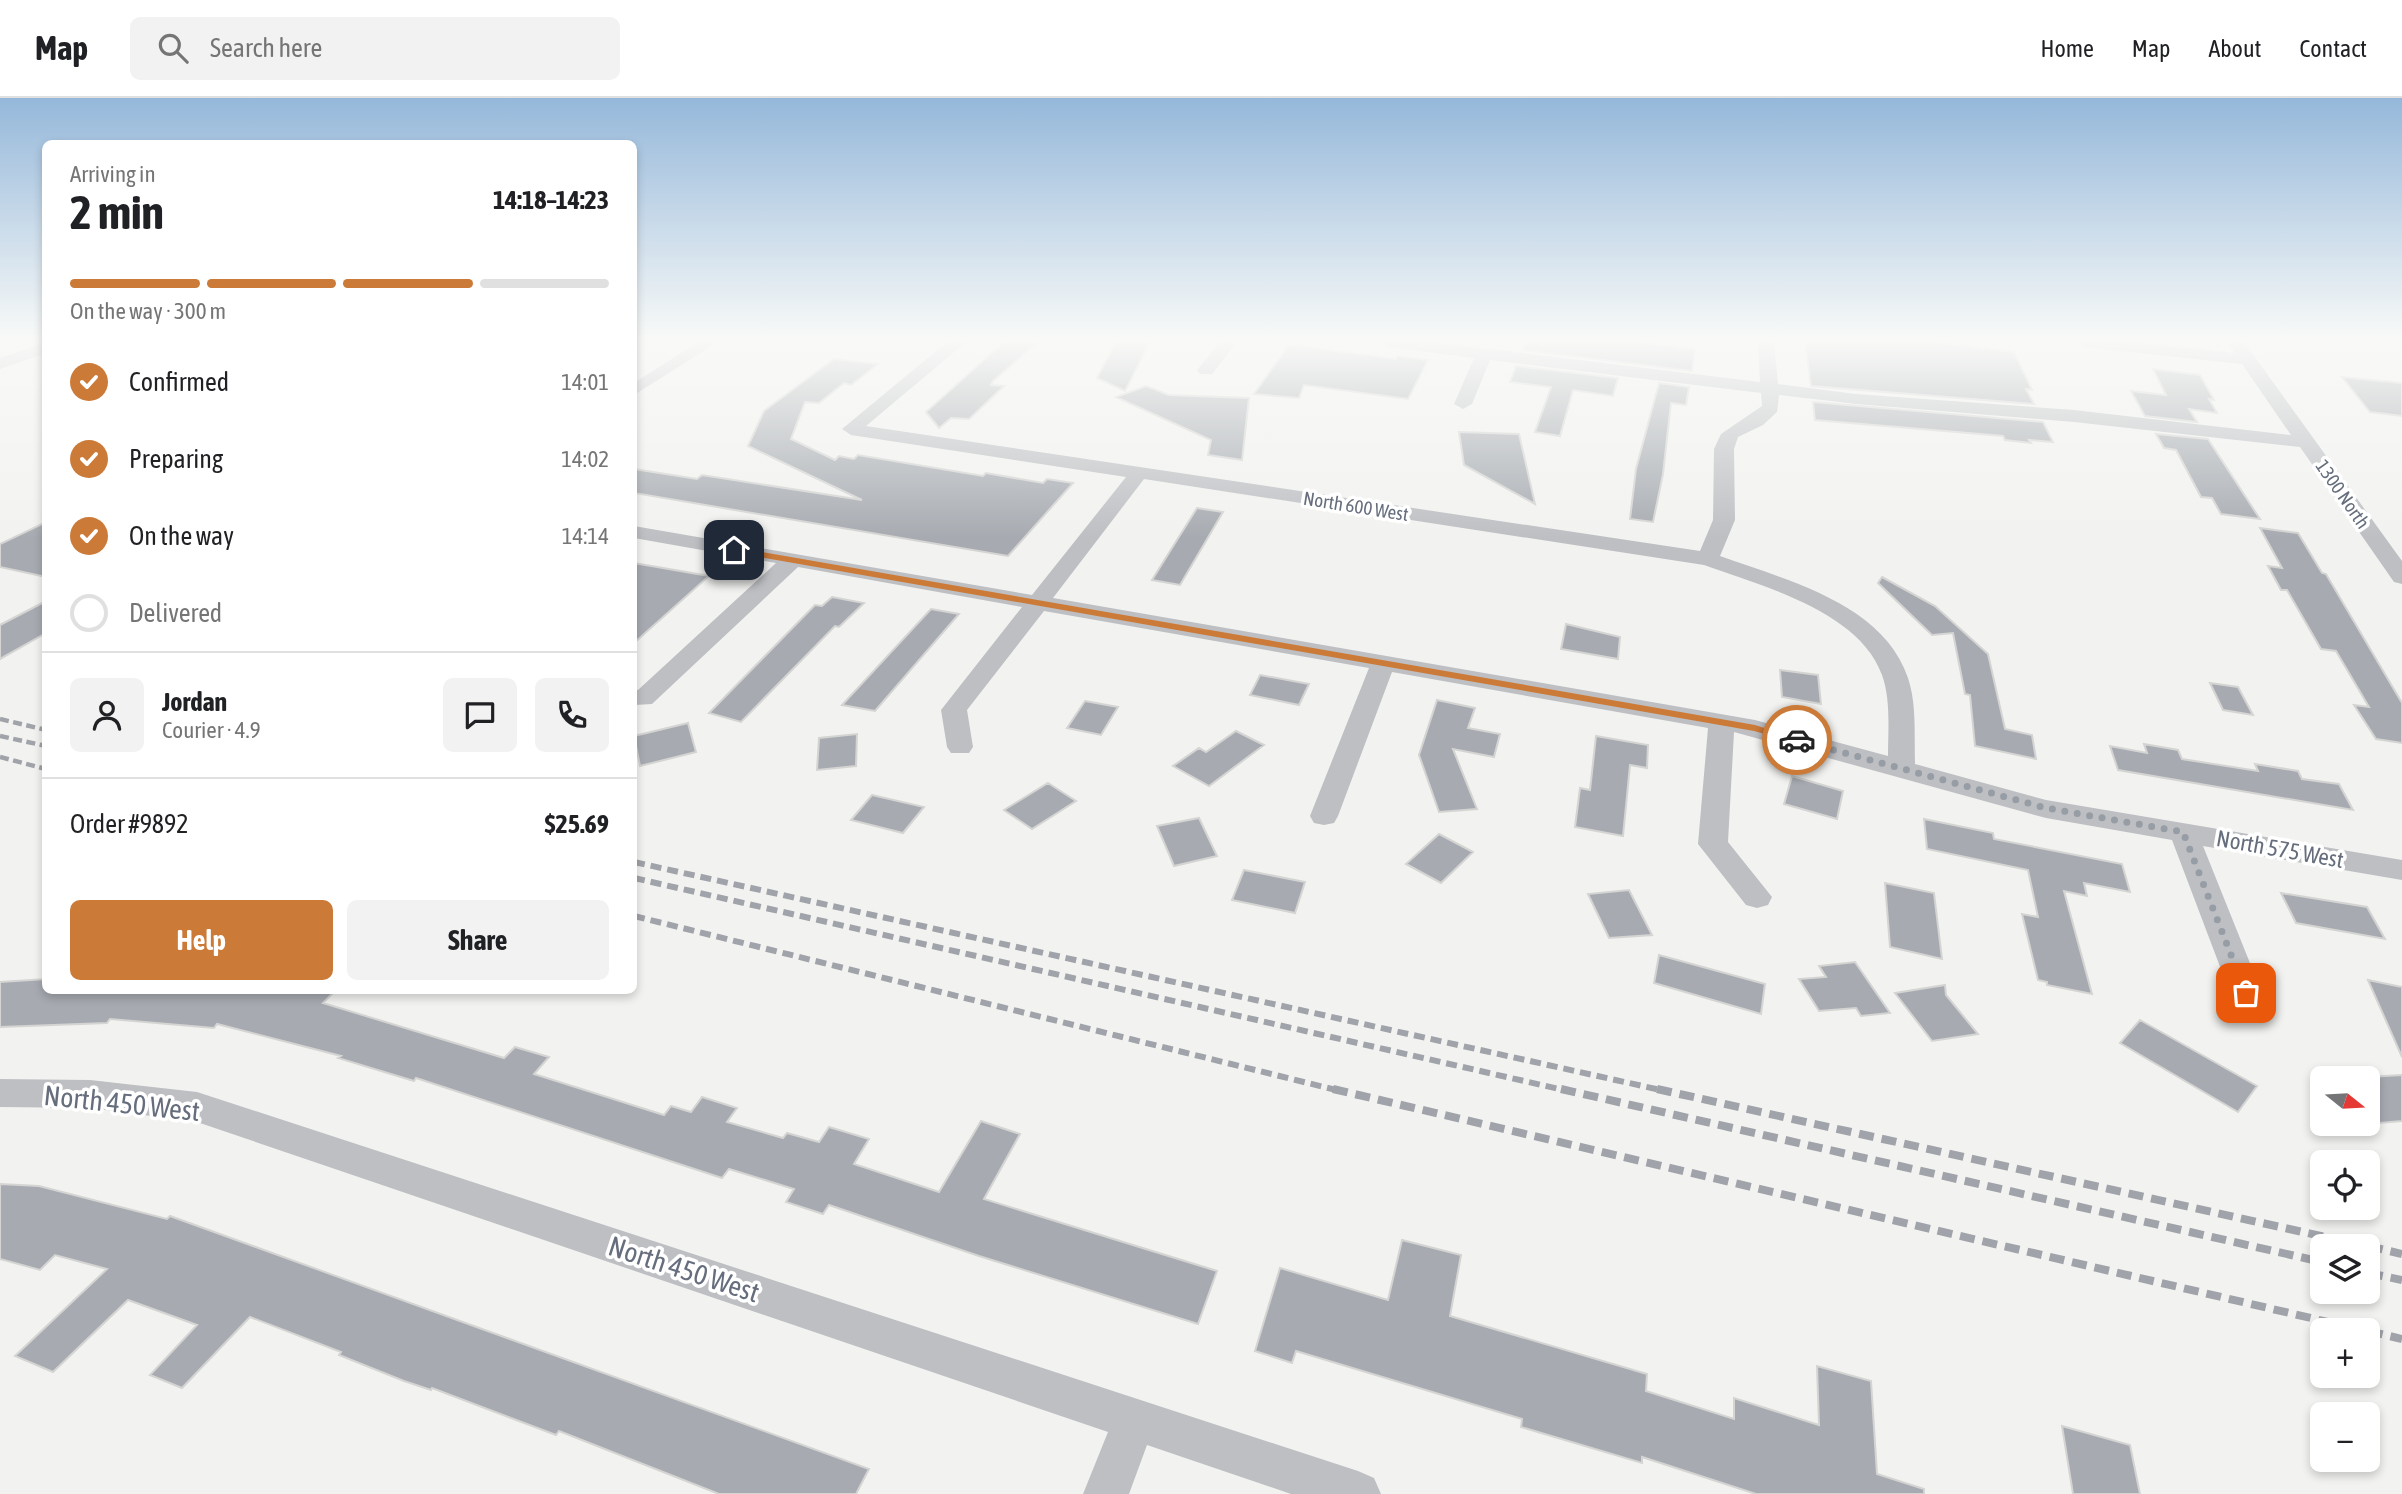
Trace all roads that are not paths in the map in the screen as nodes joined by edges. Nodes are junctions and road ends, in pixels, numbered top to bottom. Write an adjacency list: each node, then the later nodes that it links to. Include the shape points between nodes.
1 (878, 407): 6 (street, North 600 West, via 851,429)
2 (1771, 407): 8 (street, via 1730,434 1724,449 1724,520)
3 (1960, 407): 5 (street)
4 (2281, 407): 5 (street, 1300 North)
5 (2306, 442): 10 (street, 1300 North)
6 (1139, 473): 8 (street, North 600 West); 11 (street)
7 (637, 533): 9 (street, North 575 West)
8 (1708, 559): 16 (street, North 600 West, via 1851,620 1880,646 1896,677)
9 (793, 560): 11 (street, North 575 West); 13 (street)
10 (2402, 577)
11 (1037, 603): 12 (street, North 575 West); 15 (street, via 954,710)
12 (1383, 663): 14 (street, North 575 West); 17 (street)
13 (638, 698)
14 (1721, 723): 16 (street, North 575 West, via 1755,728); 20 (street, via 1713,844)
15 (960, 747)
16 (1902, 769): 18 (street, North 575 West, via 2046,808)
17 (1324, 816)
18 (2183, 832): 19 (street, North 575 West); 21 (street)
19 (2402, 870)
20 (1757, 897)
21 (2246, 993)
22 (0, 1093): 23 (street, North 450 West, via 90,1094 197,1107)
23 (1135, 1419): 24 (street); 25 (street, North 450 West)
24 (1106, 1494)
25 (1359, 1494)

